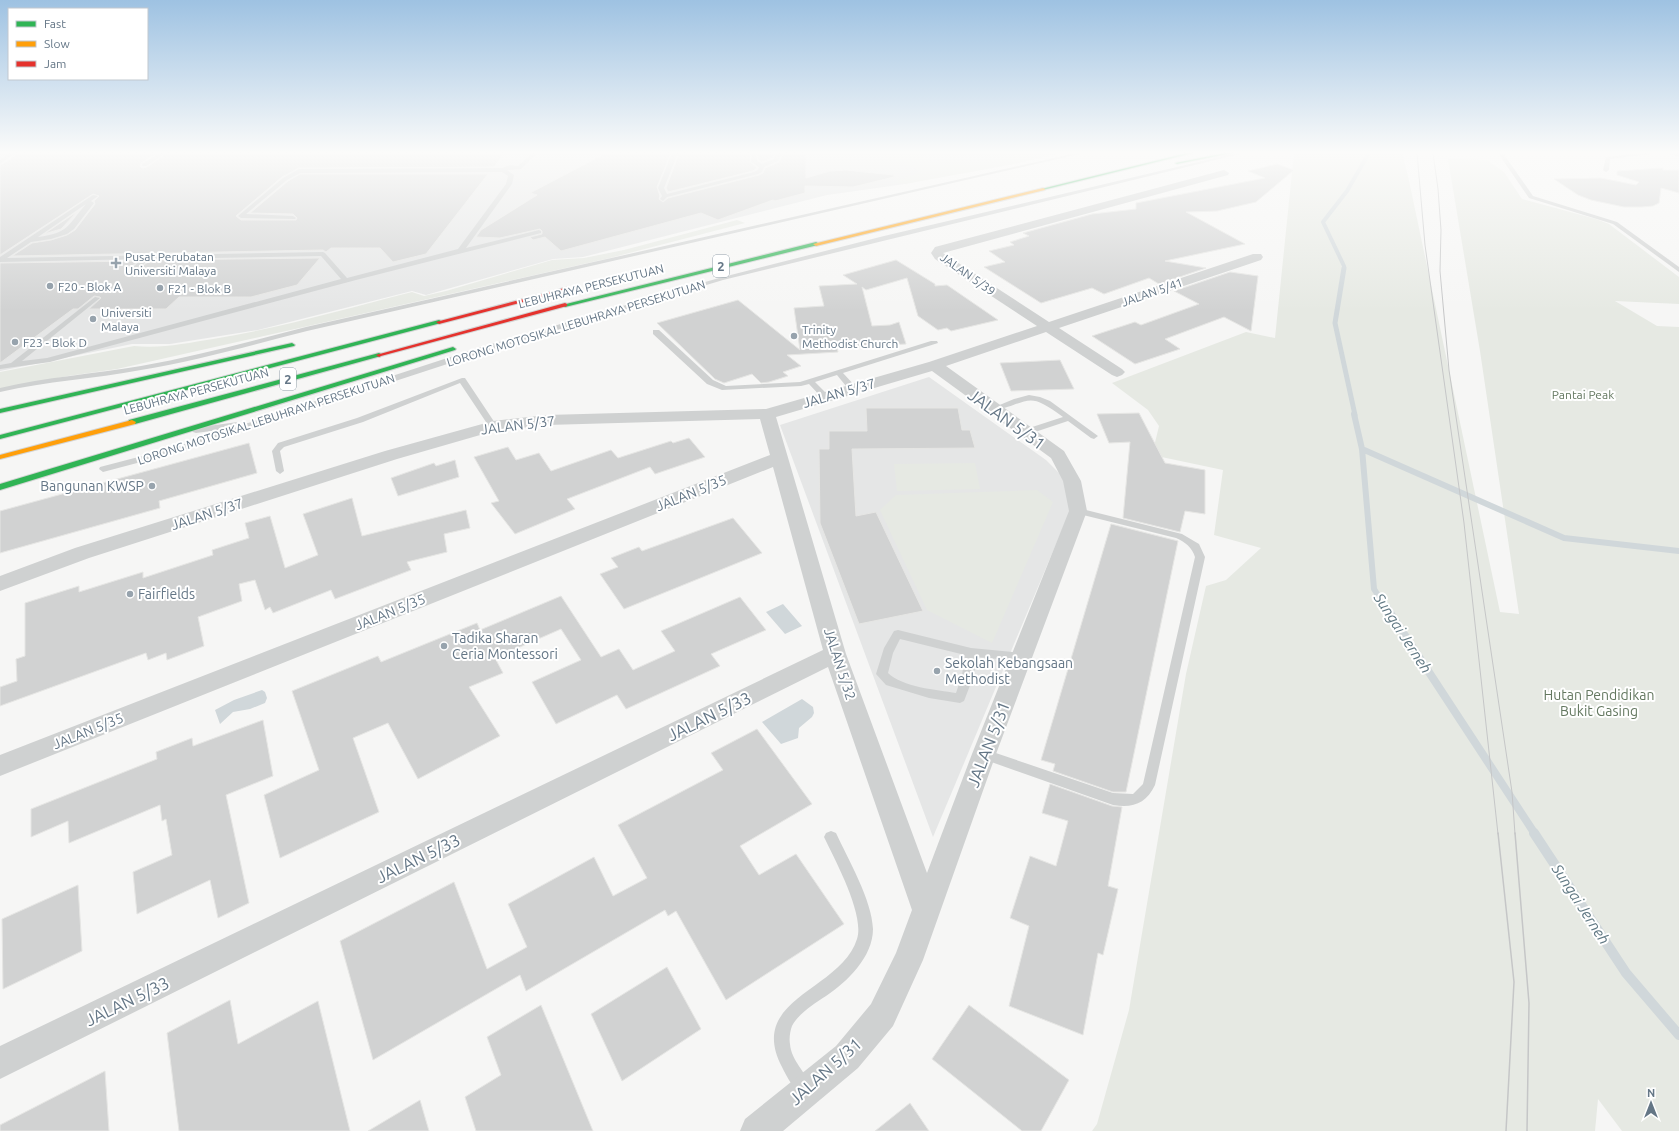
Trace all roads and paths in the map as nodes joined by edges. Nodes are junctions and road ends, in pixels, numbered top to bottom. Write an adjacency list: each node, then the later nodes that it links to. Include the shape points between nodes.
1 (82, 206): 12 (lane)
2 (87, 206): 12 (lane, via 68,231 57,236)
3 (253, 206): 10 (lane, via 241,216)
4 (493, 206): 13 (lane)
5 (849, 206): 28 (lane, via 306,329)
6 (973, 206): 22 (highway, LEBUHRAYA PERSEKUTUAN / 2)
7 (1014, 206): 43 (lane, LORONG MOTOSIKAL LEBUHRAYA PERSEKUTUAN, via 721,279 481,350)
8 (1103, 206): 25 (street, JALAN 5/39, via 939,250 937,253)
9 (1559, 206): 18 (lane, via 1615,223)
10 (293, 218)
11 (539, 232): 13 (lane)
12 (30, 240): 16 (lane)
13 (461, 250): 19 (lane)
14 (1257, 256): 25 (street, JALAN 5/41)
15 (149, 257): 16 (lane); 17 (lane); 19 (lane, via 323,254)
16 (0, 260)
17 (133, 270)
18 (1679, 270)
19 (345, 280): 31 (lane, via 47,360)
20 (581, 285): 23 (highway, LEBUHRAYA PERSEKUTUAN / 2)
21 (97, 298): 31 (lane)
22 (577, 302): 45 (highway, via 548,320); 49 (highway, LEBUHRAYA PERSEKUTUAN / 2)
23 (503, 304): 24 (highway); 48 (highway, LEBUHRAYA PERSEKUTUAN / 2)
24 (404, 322)
25 (1047, 327): 29 (street, JALAN 5/37); 33 (street)
26 (656, 332): 35 (lane, via 710,382 719,387 794,385)
27 (304, 343): 34 (highway)
28 (216, 352): 34 (lane); 37 (lane, via 117,372 76,376)
29 (934, 354): 32 (lane); 36 (street, JALAN 5/37); 39 (street, JALAN 5/31)
30 (0, 366): 31 (lane)
31 (11, 366)
32 (838, 372): 35 (lane); 36 (lane)
33 (1117, 372)
34 (133, 380): 40 (highway)
35 (810, 381): 38 (lane)
36 (853, 389): 38 (street, JALAN 5/37)
37 (0, 390)
38 (826, 397): 41 (street, JALAN 5/37)
39 (994, 409): 42 (lane, via 1026,398 1036,398 1045,401); 46 (street, JALAN 5/31)
40 (0, 411)
41 (767, 414): 44 (street, JALAN 5/37, via 547,420); 50 (street, JALAN 5/32)
42 (1069, 418): 46 (lane); 47 (lane)
43 (259, 423): 45 (lane); 51 (lane, LORONG MOTOSIKAL LEBUHRAYA PERSEKUTUAN, via 172,452)
44 (493, 426): 52 (lane, via 462,380 360,420 281,445 276,451); 55 (street, JALAN 5/37, via 391,455 82,553)
45 (180, 432): 53 (highway)
46 (1026, 432): 54 (street, JALAN 5/31, via 1058,455 1072,481)
47 (1094, 436)
48 (0, 437)
49 (0, 457)
50 (779, 458): 57 (street, JALAN 5/32); 60 (street, JALAN 5/35)
51 (103, 469)
52 (280, 471)
53 (0, 487)
54 (1078, 511): 58 (street, JALAN 5/31); 59 (lane, via 1179,536 1195,545 1199,551 1200,557 1149,785 1145,793 1136,799 1113,799)
55 (0, 584)
56 (971, 652): 56 (lane, via 968,675 960,698 929,693 890,682 882,674 891,642 898,634); 58 (lane)
57 (835, 654): 62 (street, JALAN 5/32); 63 (street, JALAN 5/33)
58 (1022, 657): 59 (street, JALAN 5/31)
59 (984, 754): 62 (street, JALAN 5/31)
60 (0, 766)
61 (831, 837): 64 (lane, via 858,899 864,917 865,937 854,960 840,976 801,1004 789,1015 782,1028 782,1045 787,1060)
62 (926, 909): 64 (street, JALAN 5/31, via 908,960 882,1015 847,1057)
63 (0, 1063)
64 (806, 1091): 65 (street, JALAN 5/31)
65 (757, 1131)

